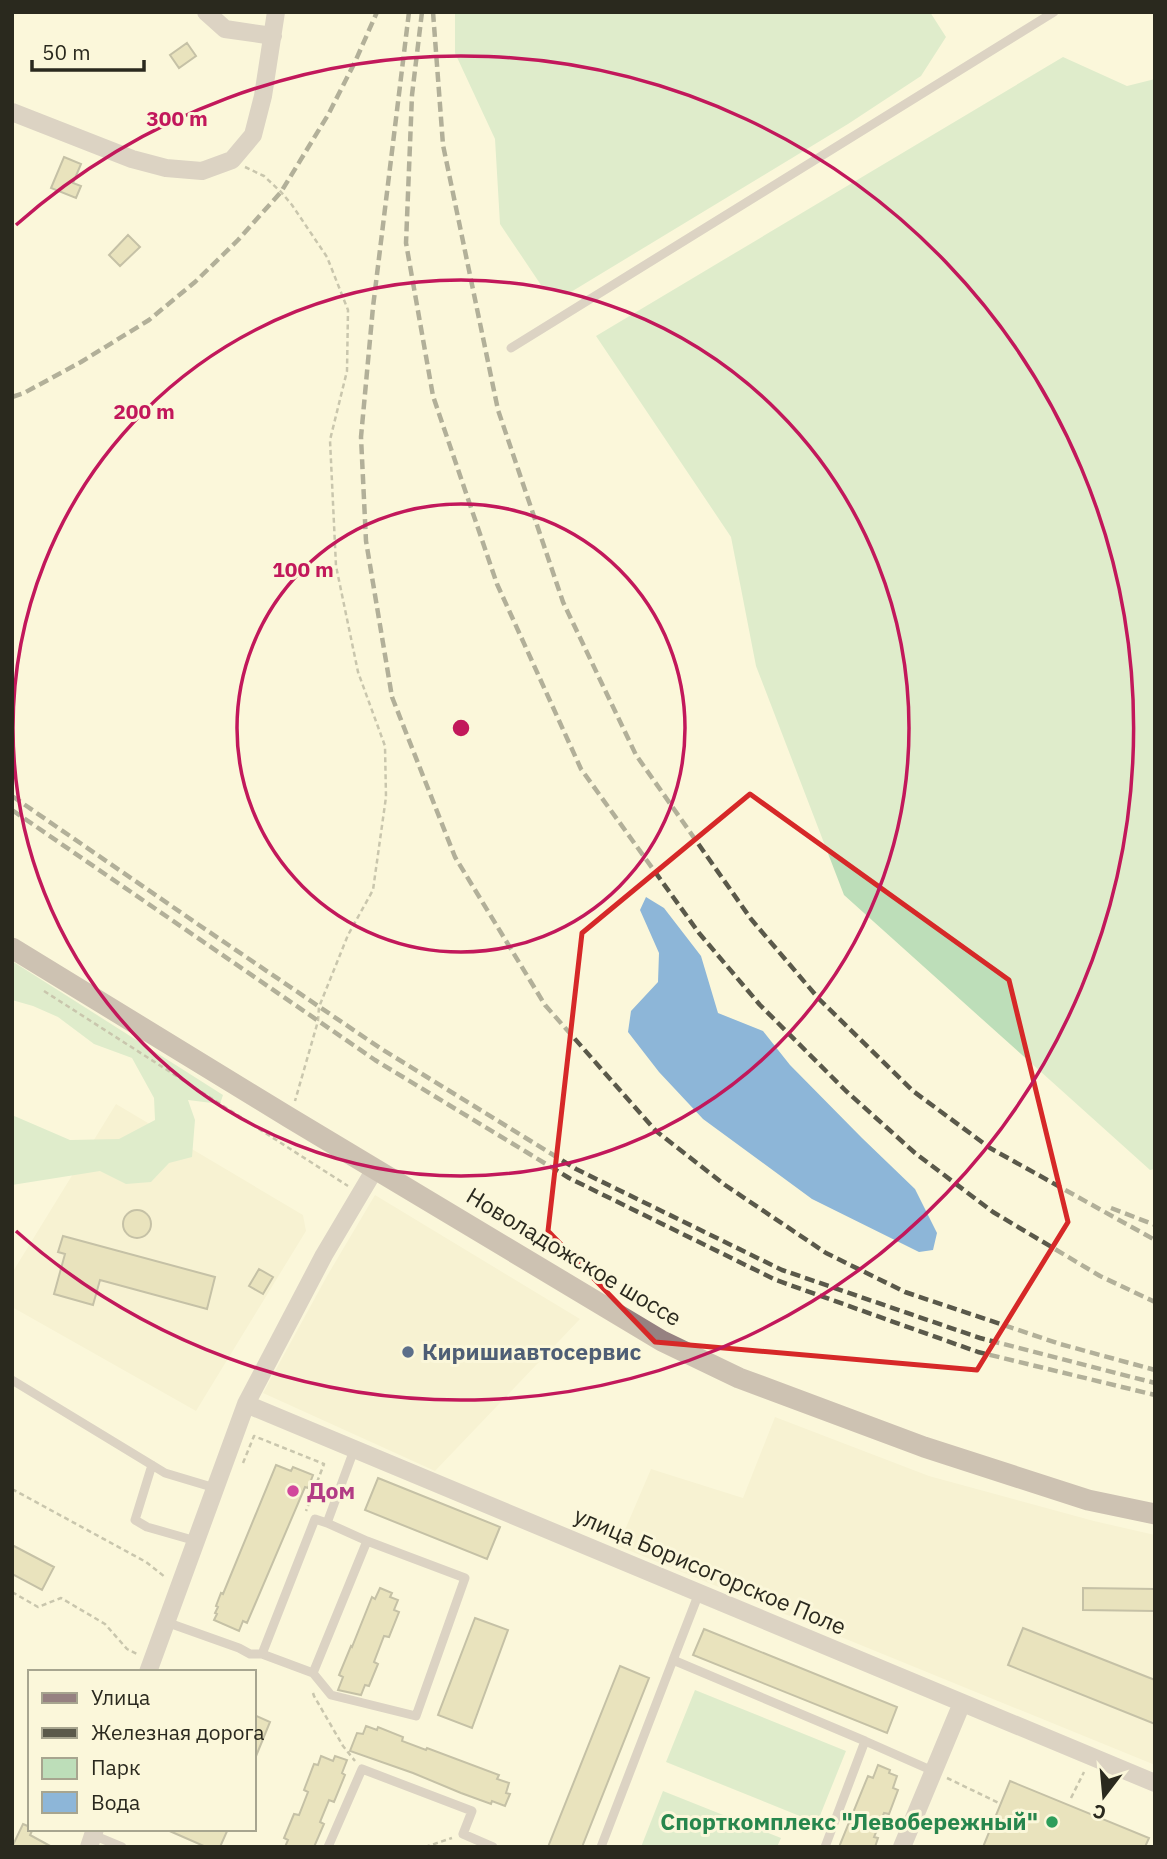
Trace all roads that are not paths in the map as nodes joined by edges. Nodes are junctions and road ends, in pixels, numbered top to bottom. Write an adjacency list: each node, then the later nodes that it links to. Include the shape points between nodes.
1 (206, 12): 4 (street, via 225,29)
2 (276, 12): 4 (street)
3 (1054, 12): 6 (lane)
4 (273, 36): 5 (street, via 253,135 232,160 202,171 132,159)
5 (12, 112)
6 (511, 348)
7 (12, 948): 8 (main road, Новоладожское шоссе)
8 (374, 1169): 10 (street); 14 (main road, Новоладожское шоссе, via 662,1341 739,1378 924,1447 1088,1500)
9 (12, 1380): 12 (lane)
10 (246, 1404): 11 (street, улица Борисогорское Поле); 13 (street)
11 (354, 1450): 15 (lane); 18 (street, улица Борисогорское Поле)
12 (152, 1465): 13 (lane); 16 (lane, via 135,1520)
13 (215, 1488): 16 (street)
14 (1155, 1514)
15 (327, 1523): 17 (lane); 20 (lane, via 315,1518)
16 (196, 1541): 19 (street)
17 (367, 1541): 23 (lane); 23 (lane, via 466,1578 416,1716 331,1695)
18 (699, 1593): 21 (lane); 24 (street, улица Борисогорское Поле)
19 (166, 1622): 20 (lane, via 250,1654); 22 (street)
20 (262, 1654): 23 (lane)
21 (673, 1660): 25 (lane); 32 (lane)
22 (149, 1667)
23 (313, 1674)
24 (962, 1703): 26 (street); 27 (street, улица Борисогорское Поле)
25 (865, 1741): 26 (lane); 33 (lane)
26 (939, 1774): 34 (street)
27 (1155, 1783)
28 (92, 1837): 29 (lane)
29 (122, 1847)
30 (328, 1847): 31 (lane, via 362,1769 472,1811 463,1834)
31 (493, 1847)
32 (601, 1847)
33 (825, 1847)
34 (902, 1847)

